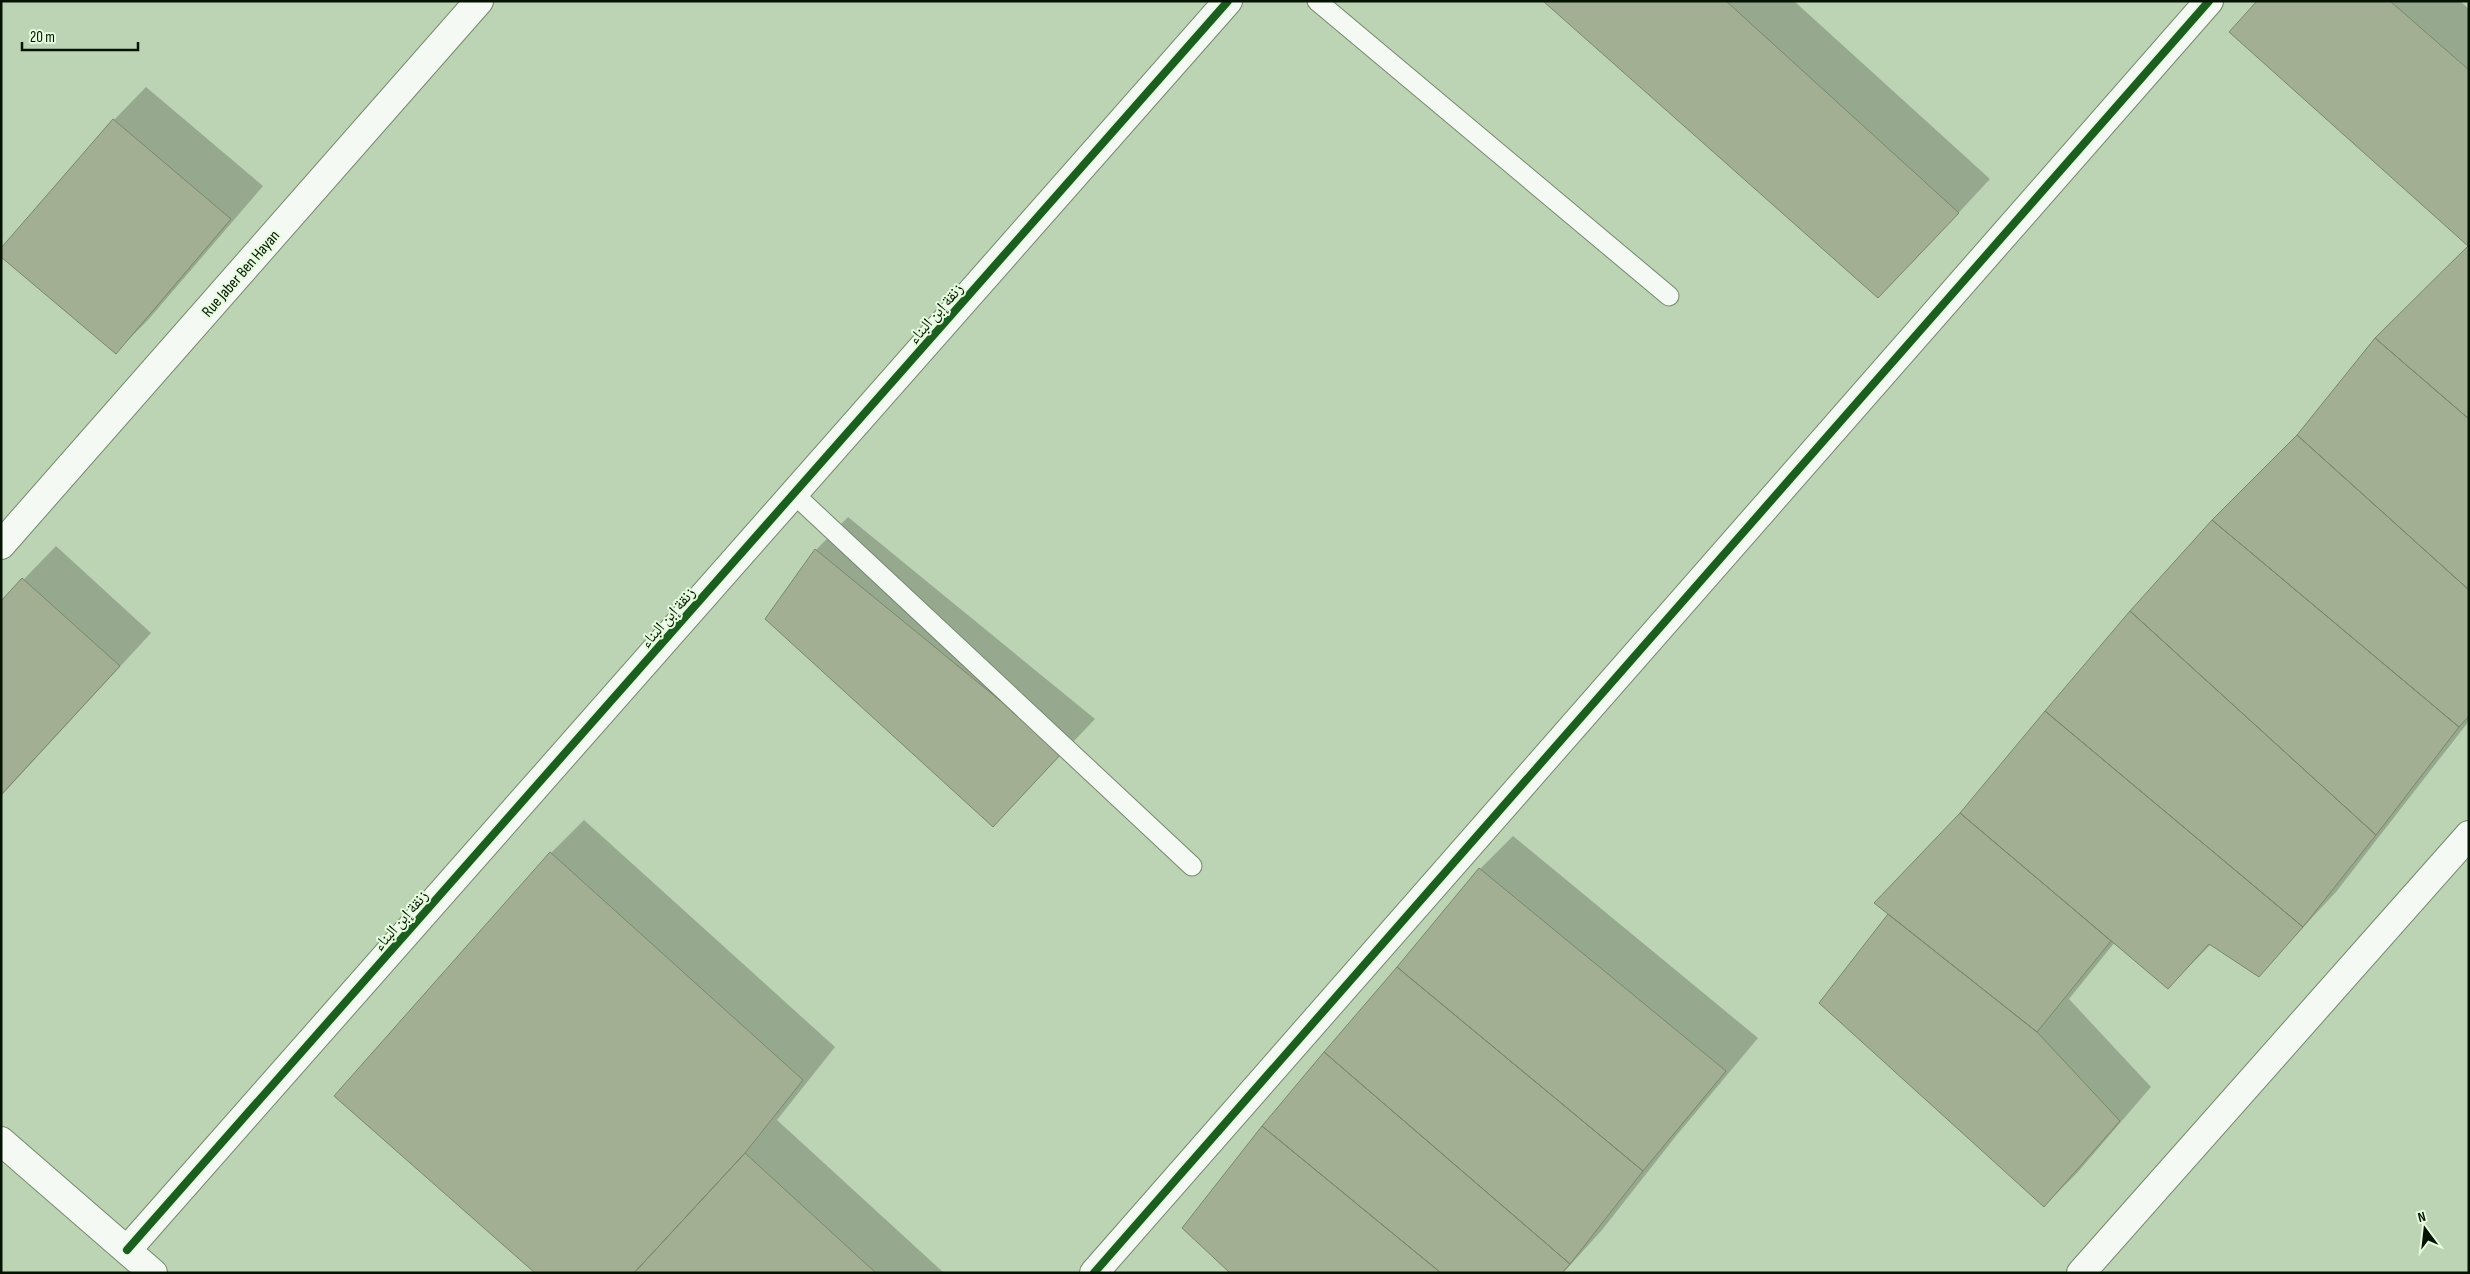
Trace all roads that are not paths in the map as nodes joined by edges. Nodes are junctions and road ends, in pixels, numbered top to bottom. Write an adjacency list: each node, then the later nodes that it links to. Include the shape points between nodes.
1 (479, 1): 7 (street, Rue Jaber Ben Hayan)
2 (1228, 1): 6 (street, زنقة إبن البناء)
3 (1317, 1): 5 (lane)
4 (2209, 1): 13 (street)
5 (1669, 296)
6 (794, 494): 9 (lane); 11 (street, زنقة إبن البناء)
7 (1, 545)
8 (2469, 835): 14 (street)
9 (1192, 866)
10 (1, 1141): 11 (street)
11 (127, 1250): 12 (street)
12 (153, 1273)
13 (1094, 1273)
14 (2081, 1273)

